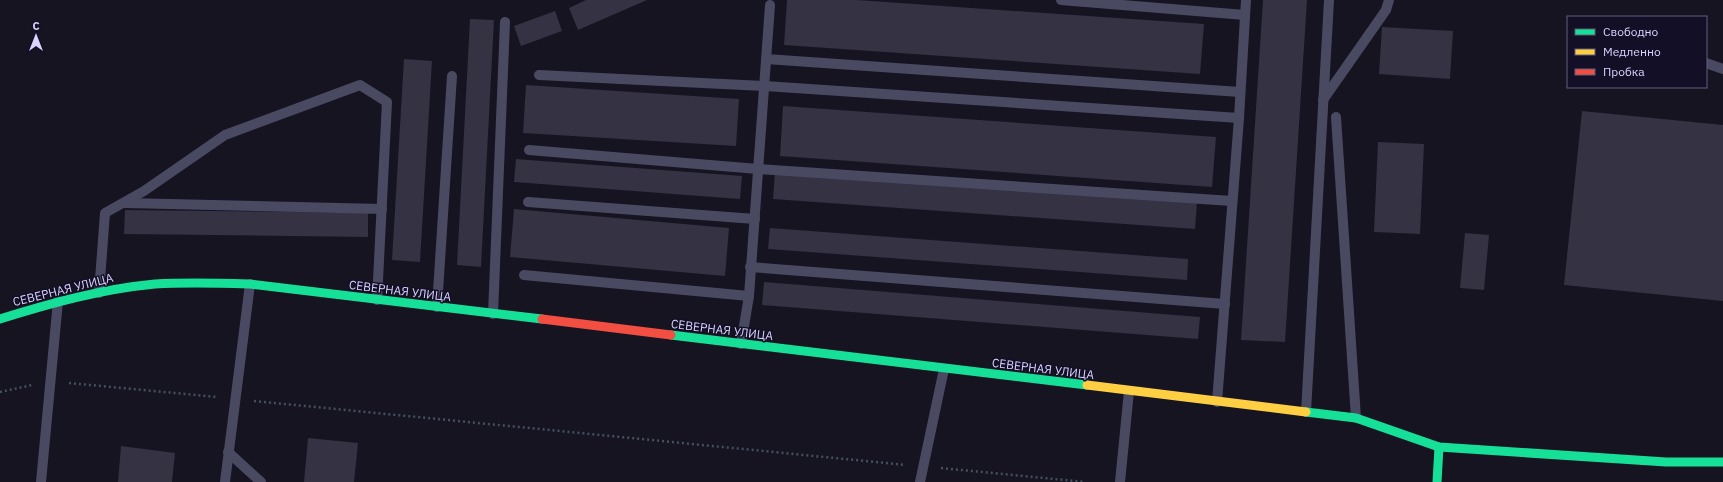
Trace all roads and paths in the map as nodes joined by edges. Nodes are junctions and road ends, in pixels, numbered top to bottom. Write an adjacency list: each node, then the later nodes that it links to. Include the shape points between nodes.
1 (1061, 0): 6 (lane)
2 (1246, 0): 6 (lane)
3 (1329, 0): 15 (lane)
4 (1388, 0): 15 (lane, via 1386,10)
5 (770, 4): 8 (lane)
6 (1245, 15): 14 (lane)
7 (505, 22): 34 (lane)
8 (766, 59): 13 (lane); 14 (lane)
9 (1707, 63): 10 (lane)
10 (1723, 69)
11 (540, 75): 13 (lane)
12 (452, 76): 33 (lane)
13 (765, 86): 17 (lane); 19 (lane)
14 (1240, 92): 17 (lane)
15 (1323, 100): 43 (lane)
16 (1336, 117): 44 (lane)
17 (1239, 118): 20 (lane)
18 (529, 150): 19 (lane)
19 (758, 169): 20 (lane); 24 (lane)
20 (1232, 201): 32 (lane)
21 (528, 202): 24 (lane)
22 (125, 203): 23 (lane); 23 (lane, via 225,135 360,85 387,102); 28 (lane, via 105,213)
23 (382, 209): 30 (lane)
24 (755, 219): 25 (lane)
25 (750, 267): 29 (lane); 32 (lane)
26 (524, 275): 29 (lane)
27 (250, 284): 28 (street, СЕВЕРНАЯ УЛИЦА, via 190,282); 30 (street, СЕВЕРНАЯ УЛИЦА); 41 (lane)
28 (99, 293): 31 (street, СЕВЕРНАЯ УЛИЦА)
29 (749, 296): 36 (lane)
30 (377, 300): 33 (street, СЕВЕРНАЯ УЛИЦА)
31 (58, 301): 35 (street, СЕВЕРНАЯ УЛИЦА); 38 (lane)
32 (1225, 304): 42 (lane)
33 (437, 307): 34 (street, СЕВЕРНАЯ УЛИЦА)
34 (493, 314): 36 (street, СЕВЕРНАЯ УЛИЦА)
35 (0, 319)
36 (741, 344): 37 (street, СЕВЕРНАЯ УЛИЦА)
37 (944, 369): 39 (street, СЕВЕРНАЯ УЛИЦА); 48 (lane)
38 (51, 381): 40 (path); 41 (path); 49 (lane)
39 (1129, 391): 42 (street, СЕВЕРНАЯ УЛИЦА); 54 (lane)
40 (0, 392)
41 (235, 399): 46 (lane); 48 (path)
42 (1217, 402): 43 (street, СЕВЕРНАЯ УЛИЦА)
43 (1306, 412): 44 (street, СЕВЕРНАЯ УЛИЦА)
44 (1356, 418): 45 (street, СЕВЕРНАЯ УЛИЦА)
45 (1439, 447): 47 (street, СЕВЕРНАЯ УЛИЦА, via 1666,462); 55 (street)
46 (228, 452): 50 (lane); 51 (lane)
47 (1723, 462)
48 (923, 466): 52 (lane); 53 (path)
49 (41, 482)
50 (225, 482)
51 (261, 482)
52 (920, 482)
53 (1085, 482)
54 (1120, 482)
55 (1438, 482)

